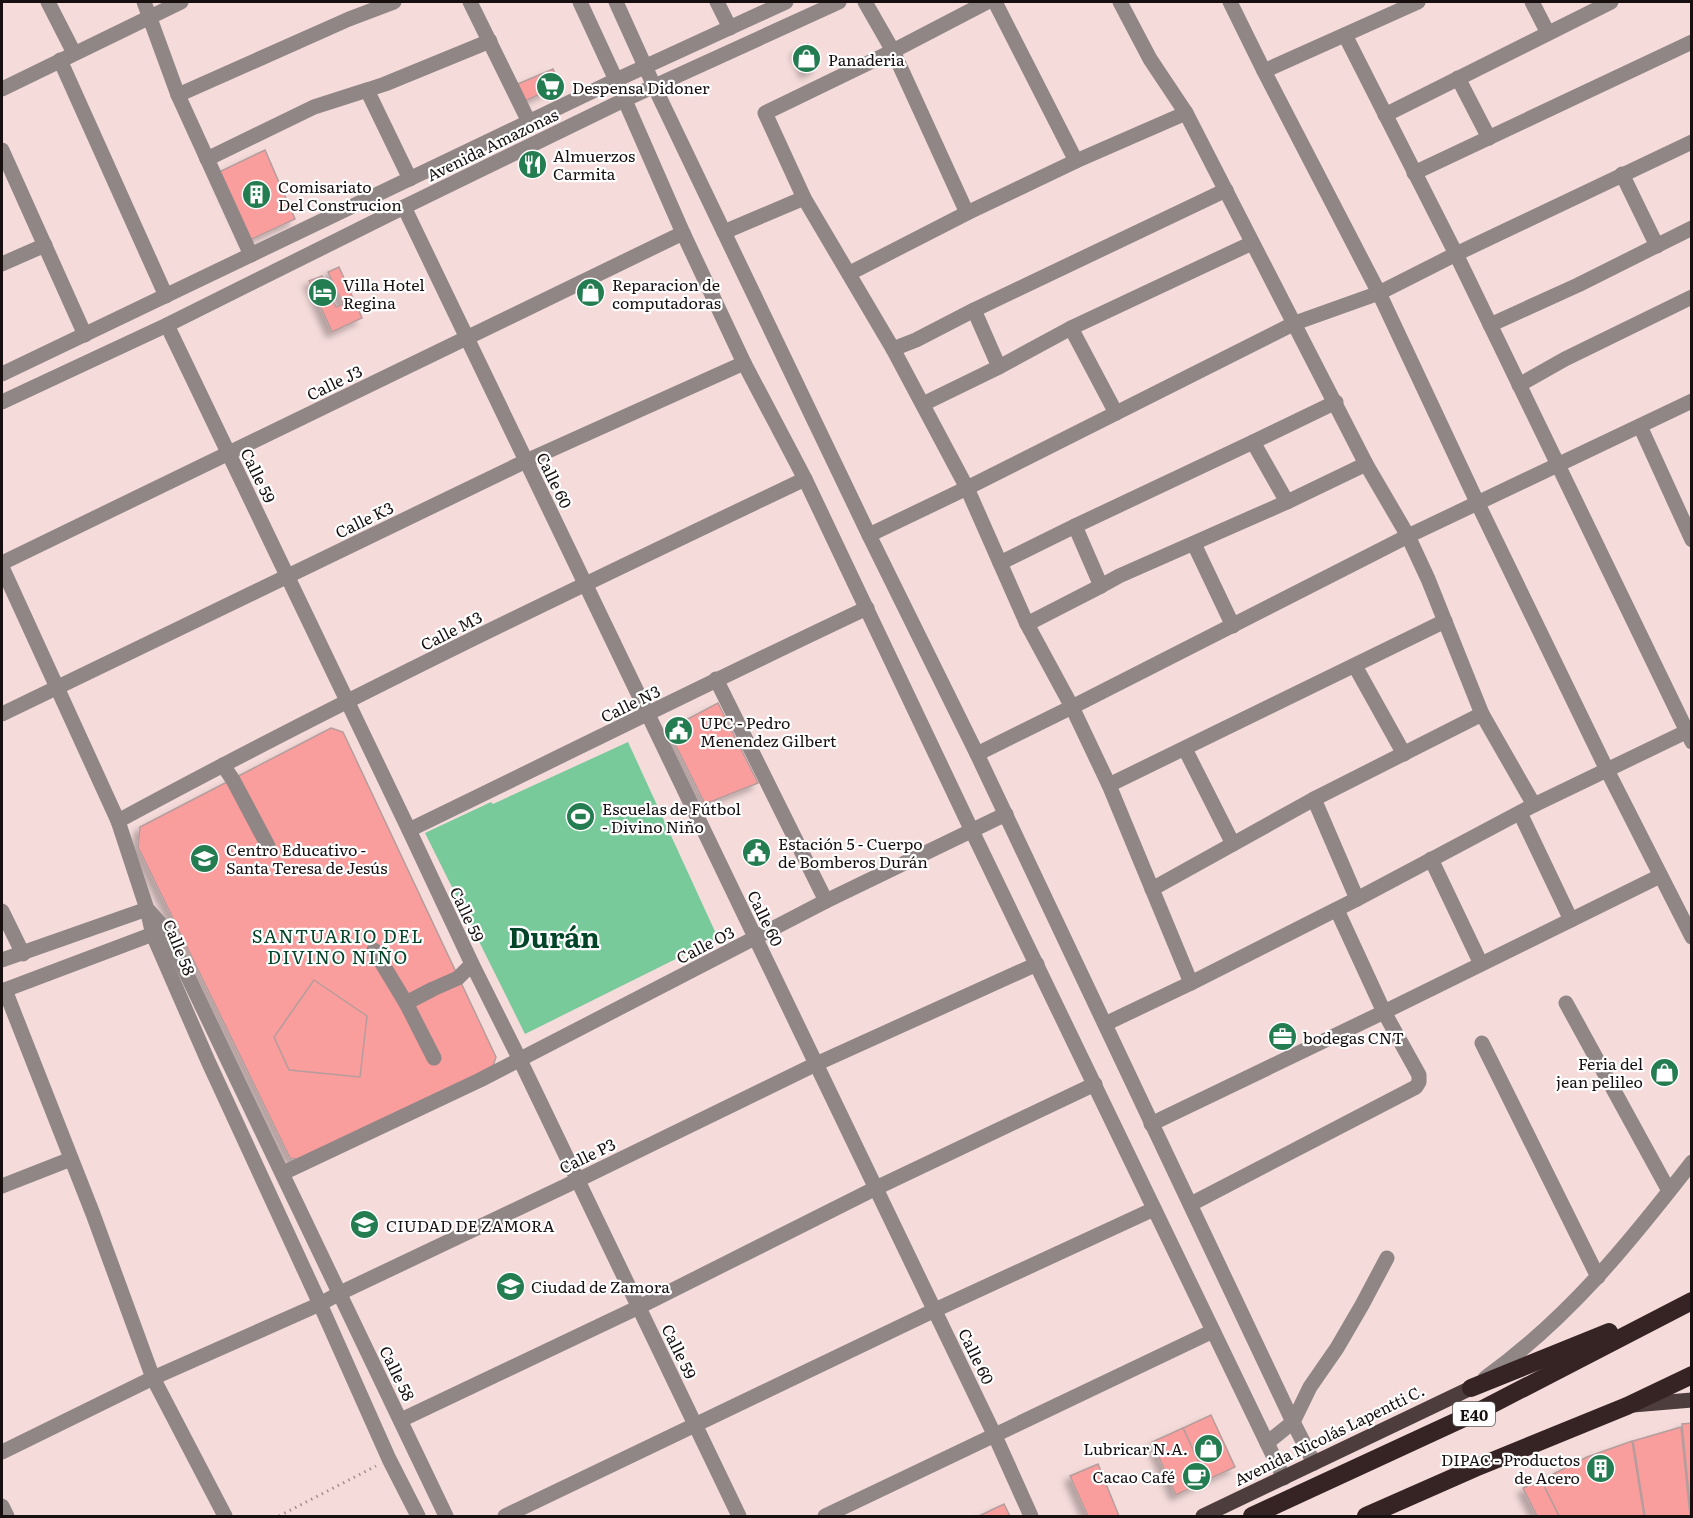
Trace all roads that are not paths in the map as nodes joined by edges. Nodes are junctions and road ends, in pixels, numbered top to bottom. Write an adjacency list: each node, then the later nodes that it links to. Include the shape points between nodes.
1 (48, 2): 26 (street)
2 (144, 2): 19 (street)
3 (181, 2): 19 (street)
4 (394, 2): 35 (street)
5 (470, 2): 23 (street)
6 (580, 2): 31 (street)
7 (616, 2): 28 (street)
8 (717, 2): 20 (street)
9 (786, 2): 20 (street, Avenida Amazonas)
10 (839, 2): 32 (street, Avenida Amazonas)
11 (865, 2): 25 (street)
12 (987, 2): 25 (street)
13 (995, 2): 44 (street)
14 (1120, 2): 37 (street, via 1150,59)
15 (1230, 2): 29 (street)
16 (1418, 2): 22 (street)
17 (1532, 2): 21 (street)
18 (1611, 2): 21 (street)
19 (150, 16): 26 (street); 35 (street)
20 (730, 28): 28 (street, Avenida Amazonas)
21 (1548, 33): 30 (street)
22 (1345, 35): 29 (street); 38 (street)
23 (490, 41): 34 (street); 39 (street)
24 (1692, 42): 40 (street)
25 (893, 51): 50 (street, via 765,113); 52 (street)
26 (74, 53): 27 (street)
27 (60, 60): 33 (street); 64 (street)
28 (645, 66): 31 (street, Avenida Amazonas); 32 (street)
29 (1264, 70): 63 (street)
30 (1458, 78): 38 (street); 40 (street)
31 (616, 80): 36 (street); 39 (street, Avenida Amazonas)
32 (654, 86): 36 (street, Avenida Amazonas); 54 (street)
33 (2, 89)
34 (367, 90): 43 (street, via 314,107); 48 (street)
35 (178, 95): 43 (street)
36 (624, 100): 51 (street, Avenida Amazonas); 55 (street)
37 (1186, 113): 44 (street); 49 (street)
38 (1385, 114): 45 (street)
39 (529, 122): 48 (street, Avenida Amazonas)
40 (1489, 138): 45 (street)
41 (1692, 142): 46 (street)
42 (2, 150): 47 (street)
43 (207, 159): 60 (street)
44 (1076, 161): 52 (street)
45 (1414, 173): 59 (street)
46 (1622, 174): 58 (street); 59 (street)
47 (7, 177): 57 (street)
48 (410, 179): 60 (street, Avenida Amazonas)
49 (1226, 190): 56 (street); 66 (street)
50 (804, 198): 54 (street); 62 (street)
51 (404, 207): 68 (street, Avenida Amazonas); 72 (street, Calle 60)
52 (967, 213): 62 (street)
53 (1692, 228): 58 (street)
54 (724, 232): 95 (street)
55 (683, 233): 72 (street, Calle J3); 74 (street)
56 (1252, 243): 67 (street); 70 (street)
57 (45, 245): 61 (street); 71 (street)
58 (1657, 246): 69 (street)
59 (1456, 254): 63 (street); 69 (street)
60 (251, 255): 64 (street, Avenida Amazonas)
61 (2, 264)
62 (849, 273): 73 (street)
63 (1379, 293): 67 (street); 92 (street)
64 (166, 296): 71 (street, Avenida Amazonas)
65 (1692, 297): 77 (street)
66 (974, 310): 73 (street); 75 (street)
67 (1295, 323): 80 (street); 82 (street)
68 (167, 325): 79 (street, Avenida Amazonas); 85 (street, Calle 59)
69 (1490, 326): 77 (street)
70 (1071, 328): 75 (street); 82 (street)
71 (85, 335): 76 (street, Avenida Amazonas)
72 (467, 338): 85 (street, Calle J3); 86 (street, Calle 60)
73 (893, 349): 81 (street)
74 (744, 363): 86 (street, Calle K3); 89 (street)
75 (999, 367): 81 (street)
76 (2, 374)
77 (1519, 385): 88 (street)
78 (1692, 401): 83 (street)
79 (2, 402)
80 (1336, 402): 84 (street); 87 (street)
81 (923, 404): 90 (street)
82 (1116, 413): 90 (street)
83 (1640, 426): 88 (street); 93 (street)
84 (1253, 442): 91 (street); 94 (street)
85 (228, 453): 99 (street, Calle J3); 102 (street, Calle 59)
86 (526, 461): 102 (street, Calle K3); 103 (street, Calle 60)
87 (1366, 464): 91 (street); 96 (street)
88 (1557, 465): 92 (street); 117 (street)
89 (805, 479): 103 (street, Calle M3); 105 (street)
90 (968, 488): 95 (street); 100 (street)
91 (1287, 502): 98 (street)
92 (1478, 504): 96 (street); 122 (street)
93 (1685, 510): 97 (street)
94 (1075, 526): 100 (street); 104 (street)
95 (869, 535): 119 (street)
96 (1408, 536): 106 (street); 108 (street)
97 (1692, 540)
98 (1194, 544): 104 (street); 108 (street)
99 (2, 562)
100 (1000, 563): 107 (street)
101 (2, 567): 111 (street)
102 (287, 576): 111 (street, Calle K3); 112 (street, Calle 59)
103 (585, 584): 112 (street, Calle M3); 115 (street, Calle 60)
104 (1101, 586): 107 (street)
105 (867, 608): 110 (street, Calle N3); 130 (street)
106 (1445, 621): 109 (street); 116 (street)
107 (1027, 624): 113 (street)
108 (1233, 626): 113 (street)
109 (1356, 666): 118 (street); 120 (street)
110 (716, 679): 115 (street, Calle N3); 137 (street)
111 (57, 687): 114 (street, Calle K3); 128 (street)
112 (348, 702): 121 (street, Calle M3); 129 (street, Calle 59)
113 (1072, 707): 119 (street); 123 (street)
114 (2, 714)
115 (648, 714): 129 (street, Calle N3); 144 (street, Calle 60)
116 (1482, 714): 120 (street); 125 (street)
117 (1690, 734): 122 (street)
118 (1185, 749): 123 (street); 131 (street)
119 (977, 754): 127 (street)
120 (1404, 754): 124 (street)
121 (223, 765): 128 (street, Calle M3); 132 (street)
122 (1607, 770): 125 (street); 134 (street)
123 (1108, 785): 135 (street)
124 (1314, 800): 131 (street); 136 (street)
125 (1534, 805): 126 (street)
126 (1520, 813): 133 (street); 141 (street)
127 (1006, 814): 130 (street, Calle O3); 156 (street)
128 (118, 821): 138 (street)
129 (409, 830): 148 (street, Calle 59)
130 (972, 831): 137 (street, Calle O3); 149 (street)
131 (1233, 844): 135 (street)
132 (268, 846)
133 (1431, 859): 136 (street); 150 (street)
134 (1660, 876): 141 (street); 143 (street)
135 (1152, 889): 151 (street)
136 (1357, 899): 139 (street)
137 (826, 901): 144 (street, Calle O3)
138 (147, 909): 142 (street, Calle 58); 146 (street)
139 (1336, 910): 151 (street); 155 (street)
140 (2, 911): 146 (street)
141 (1571, 920): 150 (street)
142 (159, 932): 152 (street); 165 (street, Calle 58); 176 (street, Calle 58, via 213,1071)
143 (1692, 937)
144 (756, 938): 159 (street, Calle O3); 160 (street, Calle 60)
145 (374, 950): 153 (street)
146 (23, 954): 147 (street)
147 (2, 960)
148 (472, 964): 153 (street, via 458,978); 159 (street, Calle 59)
149 (1037, 964): 160 (street, Calle P3); 161 (street)
150 (1481, 964): 155 (street)
151 (1191, 983): 156 (street)
152 (3, 991): 163 (street)
153 (406, 1003): 158 (street)
154 (1566, 1003): 169 (street)
155 (1384, 1012): 162 (street); 170 (street, via 1419,1076 1416,1087)
156 (1105, 1024): 162 (street)
157 (1482, 1043): 173 (street)
158 (434, 1058)
159 (520, 1060): 165 (street, Calle O3); 166 (street, Calle 59)
160 (816, 1064): 166 (street, Calle P3); 168 (street, Calle 60)
161 (1095, 1084): 168 (street); 171 (street)
162 (1151, 1124): 170 (street)
163 (71, 1159): 167 (street); 181 (street)
164 (1692, 1162): 169 (street)
165 (283, 1173): 174 (street, Calle 58)
166 (578, 1180): 174 (street, Calle P3); 177 (street, Calle 59)
167 (2, 1186)
168 (876, 1188): 177 (street); 178 (street, Calle 60)
169 (1669, 1191): 173 (street)
170 (1191, 1204): 186 (street)
171 (1154, 1209): 178 (street); 179 (street)
172 (1387, 1258): 186 (street)
173 (1598, 1277): 182 (street, via 1516,1355)
174 (340, 1293): 176 (street, Calle P3); 185 (street, Calle 58)
175 (1692, 1300): 182 (highway); 203 (highway, E40, via 1479,1412)
176 (320, 1304): 181 (street, Calle P3); 196 (street, Calle 58)
177 (639, 1307): 185 (street); 187 (street, Calle 59)
178 (935, 1310): 187 (street); 188 (street, Calle 60)
179 (1213, 1331): 188 (street); 189 (street)
180 (1692, 1375): 184 (highway)
181 (153, 1378): 190 (street, Calle P3); 195 (street)
182 (1471, 1388): 191 (main road, Avenida Nicolás Lapentti C.)
183 (1692, 1400): 184 (main road)
184 (1627, 1406): 204 (highway)
185 (401, 1420): 197 (street, Calle 58)
186 (1293, 1422): 189 (street); 191 (street)
187 (695, 1425): 198 (street); 199 (street, Calle 59)
188 (995, 1436): 200 (street); 201 (street, Calle 60)
189 (1267, 1443): 192 (street)
190 (2, 1452)
191 (1314, 1463): 192 (main road, Avenida Nicolás Lapentti C.)
192 (1284, 1478): 202 (main road, Avenida Nicolás Lapentti C.)
193 (2, 1506): 194 (street)
194 (7, 1516)
195 (225, 1516)
196 (418, 1516)
197 (446, 1516)
198 (505, 1516)
199 (739, 1516)
200 (825, 1516)
201 (1031, 1516)
202 (1203, 1516)
203 (1252, 1516)
204 (1366, 1516)

